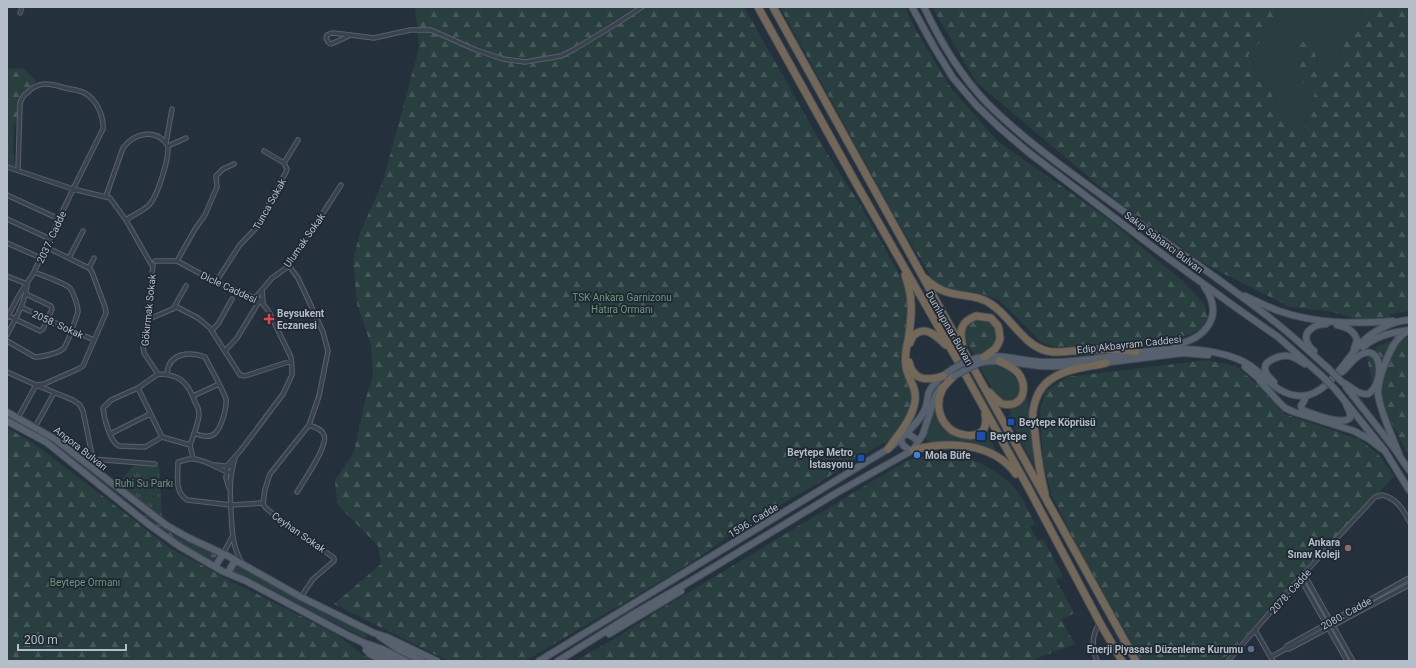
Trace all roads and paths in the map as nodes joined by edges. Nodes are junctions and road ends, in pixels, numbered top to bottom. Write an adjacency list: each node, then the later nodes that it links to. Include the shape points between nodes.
1 (22, 7): 7 (street)
2 (642, 7): 8 (street, via 560,56 525,62 503,59 476,50 431,30 410,30 374,38)
3 (758, 7): 32 (highway, Dumlupınar Bulvarı)
4 (773, 7): 39 (highway, Dumlupınar Bulvarı)
5 (912, 7): 41 (main road, Sakıp Sabancı Bulvarı, via 953,78 1000,128)
6 (924, 7): 45 (main road, Sakıp Sabancı Bulvarı, via 964,74 986,102 1011,125 1049,157)
7 (20, 13)
8 (351, 35): 8 (street, via 332,33 326,38 331,44)
9 (172, 109): 12 (street)
10 (186, 138): 12 (street)
11 (298, 140): 14 (street)
12 (167, 144): 21 (street, via 156,134 149,133 137,136 127,143); 24 (street, via 169,151 166,166 156,194 150,204)
13 (264, 152): 14 (street, Tunca Sokak)
14 (284, 163): 40 (street, Tunca Sokak, via 286,172 256,228 239,246)
15 (234, 164): 33 (street, via 216,176 217,187 205,215)
16 (7, 167): 17 (street)
17 (18, 170): 19 (street); 19 (street, via 22,98 39,84 51,84 84,92 95,102 103,129)
18 (340, 185): 35 (street, Ulumak Sokak)
19 (73, 189): 21 (street); 23 (street, 2037. Cadde)
20 (7, 195): 23 (street)
21 (106, 196): 24 (street, via 114,202)
22 (7, 219): 26 (street)
23 (59, 219): 26 (street, 2037. Cadde)
24 (126, 220): 34 (street, via 146,256)
25 (83, 231): 30 (street)
26 (50, 239): 28 (street, 2037. Cadde)
27 (7, 243): 29 (street)
28 (46, 247): 29 (street, 2037. Cadde); 30 (street)
29 (41, 258): 37 (street, 2037. Cadde)
30 (69, 258): 36 (street)
31 (94, 258): 36 (street)
32 (899, 258): 64 (highway, Dumlupınar Bulvarı); 105 (highway, via 912,298 904,355 915,400 909,420)
33 (177, 261): 34 (street); 40 (street, Dicle Caddesi)
34 (154, 263): 55 (street, Gökırmak Sokak)
35 (289, 266): 44 (street, Ulumak Sokak, via 272,278); 97 (street, via 314,310 328,351 319,396)
36 (89, 268): 62 (street, via 106,313)
37 (34, 272): 42 (street, 2037. Cadde); 58 (street, via 69,288 78,307)
38 (7, 276): 42 (street)
39 (922, 276): 67 (highway, via 944,291 980,298 990,303 1029,341 1041,349 1057,352); 68 (highway, Dumlupınar Bulvarı)
40 (216, 282): 47 (street, Dicle Caddesi)
41 (1200, 282): 65 (main road, via 1208,292 1212,304 1212,316 1207,329 1194,339); 73 (main road, Sakıp Sabancı Bulvarı, via 1278,337)
42 (27, 284): 46 (street, 2037. Cadde); 52 (street, 2037. Cadde)
43 (186, 286): 51 (street)
44 (262, 290): 47 (street, Ulumak Sokak); 49 (street)
45 (1234, 290): 56 (main road, via 1279,311 1311,319 1355,323); 74 (main road, Sakıp Sabancı Bulvarı)
46 (26, 294): 50 (street, 2037. Cadde); 54 (street, via 51,306)
47 (255, 298): 49 (street, Dicle Caddesi)
48 (232, 299): 59 (street)
49 (261, 301): 66 (street, via 237,338); 70 (street, Dicle Caddesi)
50 (21, 307): 53 (street, 2037. Cadde); 54 (street, 2058. Sokak)
51 (173, 309): 55 (street); 59 (street, via 177,307 191,314 205,322)
52 (7, 316): 53 (street)
53 (16, 319): 54 (street, via 40,331); 61 (street, 2037. Cadde)
54 (47, 320): 58 (street, 2058. Sokak)
55 (148, 320): 78 (street, Gökırmak Sokak, via 144,353)
56 (1399, 320): 57 (main road, Edip Akbayram Caddesi); 76 (main road, Edip Akbayram Caddesi, via 1385,326 1363,342)
57 (1409, 320)
58 (71, 330): 62 (street, 2058. Sokak); 63 (street, via 63,349 41,357 35,357)
59 (212, 330): 66 (street)
60 (1409, 330): 76 (main road, Edip Akbayram Caddesi, via 1392,333 1369,342); 108 (main road, via 1394,343 1381,376 1378,392 1382,411)
61 (7, 335)
62 (94, 340): 84 (street, via 83,366 44,384)
63 (7, 341)
64 (951, 350): 80 (highway, via 925,330 919,331 911,339 908,357 913,372 927,380); 93 (highway, Dumlupınar Bulvarı)
65 (1156, 350): 67 (main road, Edip Akbayram Caddesi); 88 (main road, Edip Akbayram Caddesi, via 1186,348 1233,357 1251,366 1273,386)
66 (225, 351): 70 (street, via 240,375 244,376)
67 (1136, 352): 69 (main road, Edip Akbayram Caddesi, via 1060,362 998,356)
68 (965, 355): 69 (highway, via 962,327 976,316 991,318 998,326 1000,340 994,349); 85 (highway, Dumlupınar Bulvarı)
69 (980, 359): 71 (main road, Edip Akbayram Caddesi); 77 (main road, bridge)
70 (292, 361): 109 (street, via 292,375 283,394)
71 (999, 361): 72 (main road, Edip Akbayram Caddesi, via 1039,366); 85 (highway, via 1017,371 1024,387 1023,394 1015,403 1008,405 1003,404)
72 (1106, 363): 81 (main road, Edip Akbayram Caddesi, via 1160,355 1201,354 1238,362); 124 (highway, via 1064,372 1052,378 1039,392 1033,421)
73 (1314, 368): 87 (main road, Sakıp Sabancı Bulvarı, bridge); 88 (main road, via 1287,356 1267,363 1265,369 1268,375)
74 (1328, 368): 76 (main road, via 1306,338 1312,327 1321,324 1347,328 1356,336 1357,344); 82 (main road, Sakıp Sabancı Bulvarı, bridge)
75 (7, 372): 84 (street)
76 (1340, 372): 82 (main road, via 1366,353 1376,357 1380,369 1375,387 1368,394 1358,393); 88 (main road, Edip Akbayram Caddesi, via 1314,393 1302,396); 91 (main road, Edip Akbayram Caddesi, via 1322,393)
77 (952, 373): 80 (main road, 1596. Cadde); 93 (highway, via 939,399 939,410 948,428 959,433 977,435 985,426); 103 (main road, via 938,392)
78 (158, 374): 79 (street); 86 (street)
79 (167, 374): 83 (street, via 170,363 180,355 198,354 205,357); 90 (street, via 184,383)
80 (943, 376): 101 (main road, 1596. Cadde, via 930,390 922,415)
81 (1257, 377): 91 (main road, Edip Akbayram Caddesi, via 1280,394 1289,398); 107 (main road, via 1285,408 1354,431)
82 (1342, 382): 108 (main road, Sakıp Sabancı Bulvarı)
83 (219, 384): 90 (street); 99 (street, via 227,401 219,429 211,436)
84 (36, 385): 89 (street); 95 (street)
85 (983, 387): 124 (highway, Dumlupınar Bulvarı)
86 (138, 388): 94 (street); 100 (street, via 111,400 103,408)
87 (1337, 391): 91 (main road, via 1350,413 1347,421 1337,421 1304,411 1301,406); 107 (main road, Sakıp Sabancı Bulvarı)
88 (1287, 393)
89 (54, 394): 98 (street); 111 (street, via 73,400 83,410)
90 (193, 396): 99 (street, via 199,412)
91 (1305, 399)
92 (7, 412): 95 (main road, Angora Bulvarı)
93 (985, 412): 121 (highway, Dumlupınar Bulvarı)
94 (150, 414): 100 (street); 102 (street)
95 (18, 418): 98 (main road, Angora Bulvarı)
96 (7, 421): 131 (main road, Angora Bulvarı, via 46,442 162,535)
97 (308, 425): 123 (street, via 322,432 325,441); 125 (street, via 270,474)
98 (35, 427): 113 (main road, Angora Bulvarı, via 55,439)
99 (194, 433): 104 (street)
100 (110, 434): 102 (street, via 119,446 145,447)
101 (903, 436): 103 (main road, via 910,435); 105 (main road, 1596. Cadde); 106 (main road, via 903,446)
102 (162, 437): 104 (street)
103 (918, 441): 106 (main road)
104 (190, 444): 110 (street)
105 (888, 448): 154 (main road, 1596. Cadde)
106 (912, 451): 121 (highway, via 946,444 980,449 1006,462); 136 (main road, 1596. Cadde, via 838,492)
107 (1385, 451): 122 (main road, Sakıp Sabancı Bulvarı)
108 (1399, 454): 117 (main road, Sakıp Sabancı Bulvarı)
109 (235, 457): 115 (street); 116 (street)
110 (193, 458): 114 (street); 126 (street, via 178,462 178,491 181,496 187,500)
111 (92, 459): 112 (street); 113 (street)
112 (154, 464)
113 (87, 465): 129 (main road, Angora Bulvarı, via 166,525)
114 (214, 465): 115 (street); 118 (street)
115 (227, 466): 116 (street); 118 (street)
116 (232, 467): 119 (street)
117 (1409, 470)
118 (226, 472): 119 (street); 120 (street)
119 (231, 473): 120 (street)
120 (230, 488): 126 (street)
121 (1029, 489): 140 (highway, Dumlupınar Bulvarı)
122 (1409, 490)
123 (297, 492)
124 (1047, 502): 160 (highway, Dumlupınar Bulvarı)
125 (263, 503): 126 (street); 138 (street, Ceyhan Sokak, via 273,514 334,558 334,561 312,579)
126 (231, 505): 128 (street)
127 (1409, 521): 133 (street, 2078. Cadde, via 1398,504 1390,498 1382,495 1376,497)
128 (232, 537): 129 (street); 130 (street)
129 (222, 554): 130 (main road, Angora Bulvarı); 131 (main road)
130 (236, 558): 132 (main road); 138 (main road, Angora Bulvarı)
131 (215, 567): 132 (main road, Angora Bulvarı)
132 (228, 574): 146 (main road, Angora Bulvarı)
133 (1304, 574): 134 (street, 2078. Cadde); 139 (street)
134 (1300, 578): 141 (street); 144 (street, 2078. Cadde)
135 (1409, 578): 139 (street, 2080. Cadde)
136 (689, 582): 155 (main road, 1596. Cadde); 156 (main road, 1596. Cadde, via 671,598)
137 (1409, 585): 142 (street, 2080. Cadde)
138 (301, 597): 145 (main road, Angora Bulvarı)
139 (1330, 622): 141 (street, 2080. Cadde); 142 (street)
140 (1100, 623): 157 (street, via 1093,637); 158 (highway); 159 (highway, Dumlupınar Bulvarı)
141 (1326, 624): 143 (street); 147 (street, 2080. Cadde)
142 (1333, 626): 143 (street, 2080. Cadde); 164 (street)
143 (1328, 628): 147 (street, 2080. Cadde); 163 (street)
144 (1255, 630): 148 (street); 161 (street, 2078. Cadde)
145 (374, 633): 152 (main road, Angora Bulvarı); 153 (main road, Angora Bulvarı, via 387,636)
146 (362, 642): 149 (main road, Angora Bulvarı, via 366,651); 150 (main road, Angora Bulvarı, via 370,650); 151 (main road, Angora Bulvarı)
147 (1285, 649): 148 (street, 2080. Cadde)
148 (1271, 657): 162 (street)
149 (383, 661)
150 (393, 661)
151 (406, 661)
152 (422, 661)
153 (437, 661)
154 (539, 661)
155 (558, 661)
156 (565, 661)
157 (1097, 661)
158 (1117, 661)
159 (1122, 661)
160 (1136, 661)
161 (1228, 661)
162 (1274, 661)
163 (1347, 661)
164 (1353, 661)

